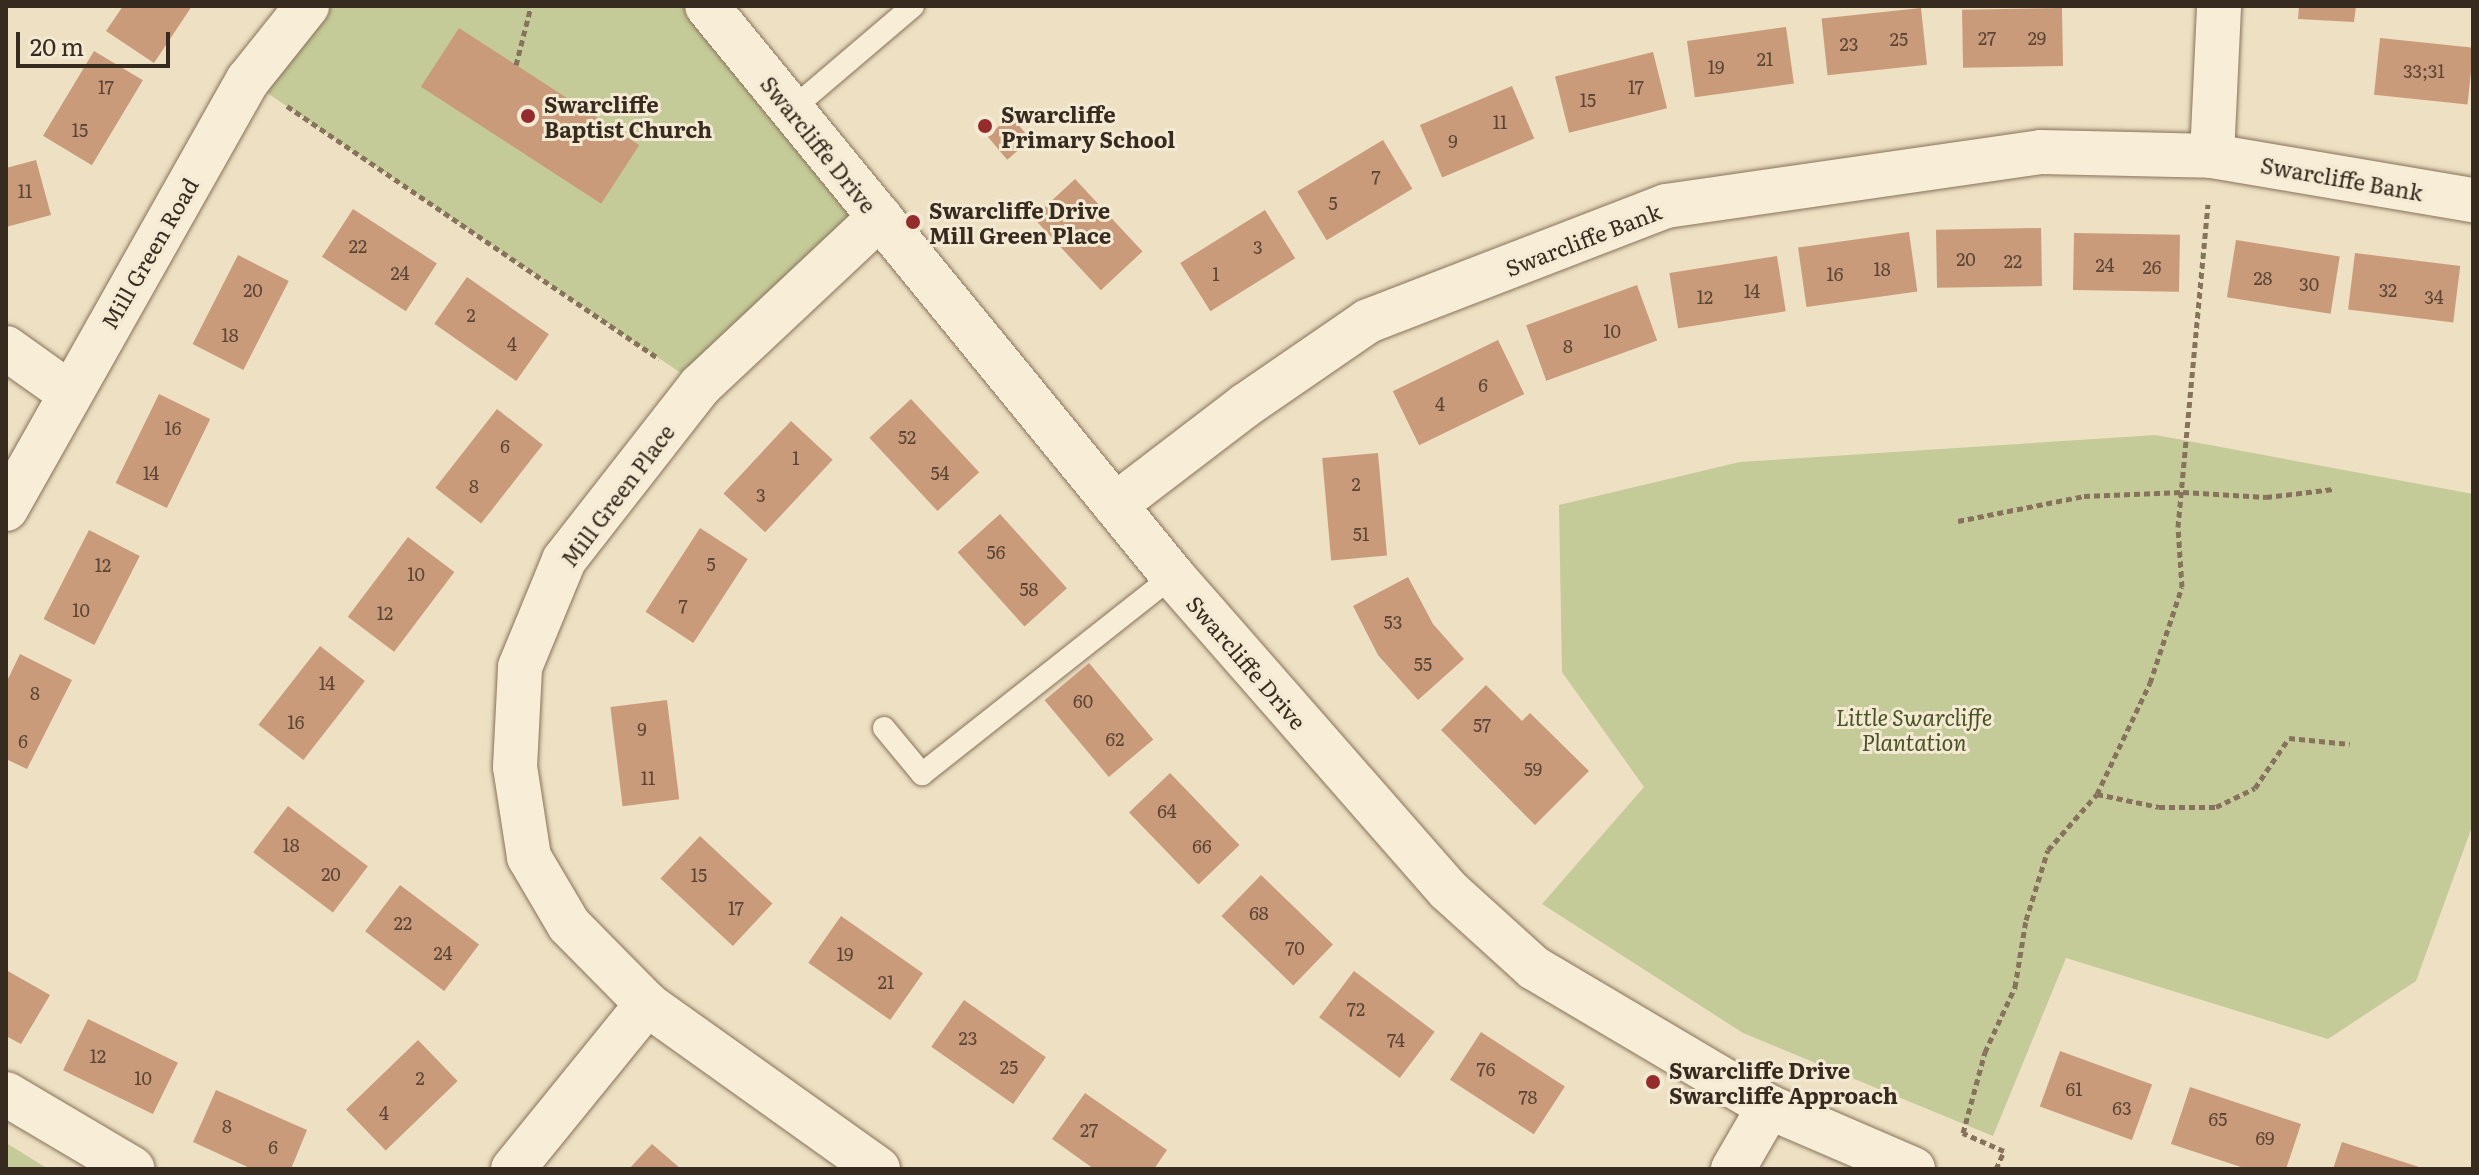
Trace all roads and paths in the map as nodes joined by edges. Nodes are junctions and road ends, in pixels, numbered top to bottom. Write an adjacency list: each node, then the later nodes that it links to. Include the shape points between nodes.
1 (307, 6): 7 (street, Mill Green Road)
2 (531, 6): 6 (path)
3 (707, 6): 8 (street, Swarcliffe Drive)
4 (913, 6): 8 (lane)
5 (2219, 6): 9 (street)
6 (516, 65)
7 (248, 80): 13 (path); 14 (street, Mill Green Road)
8 (791, 110): 11 (street, Swarcliffe Drive)
9 (2212, 156): 10 (street, Swarcliffe Bank); 16 (path); 17 (street, Swarcliffe Bank, via 2041,152 1666,206 1368,321)
10 (2473, 200)
11 (880, 217): 13 (street, Mill Green Place); 17 (street, Swarcliffe Drive)
12 (6, 348): 14 (street)
13 (700, 386): 24 (street, Mill Green Place, via 564,560 520,667 515,767 529,857 569,925)
14 (69, 393): 18 (street, Mill Green Road)
15 (2334, 489): 16 (path, via 2266,497)
16 (2183, 492): 19 (path, via 2084,496); 23 (path, via 2178,527 2182,587 2150,683)
17 (1115, 505): 20 (street, Swarcliffe Drive)
18 (6, 509)
19 (1958, 521)
20 (1173, 576): 21 (lane, via 922,774); 26 (street, Swarcliffe Drive, via 1437,879 1534,968)
21 (884, 728)
22 (2350, 744): 23 (path, via 2289,738 2255,788 2216,807 2159,807)
23 (2097, 794): 32 (path, via 2048,850 2026,920 2015,987 1985,1052 1963,1133 2004,1151)
24 (647, 1004): 28 (street); 29 (street, Mill Green Place)
25 (6, 1094): 27 (street)
26 (1769, 1107): 30 (street); 31 (street, Swarcliffe Drive)
27 (133, 1169)
28 (513, 1169)
29 (878, 1169)
30 (1733, 1169)
31 (1913, 1169)
32 (1996, 1169)

